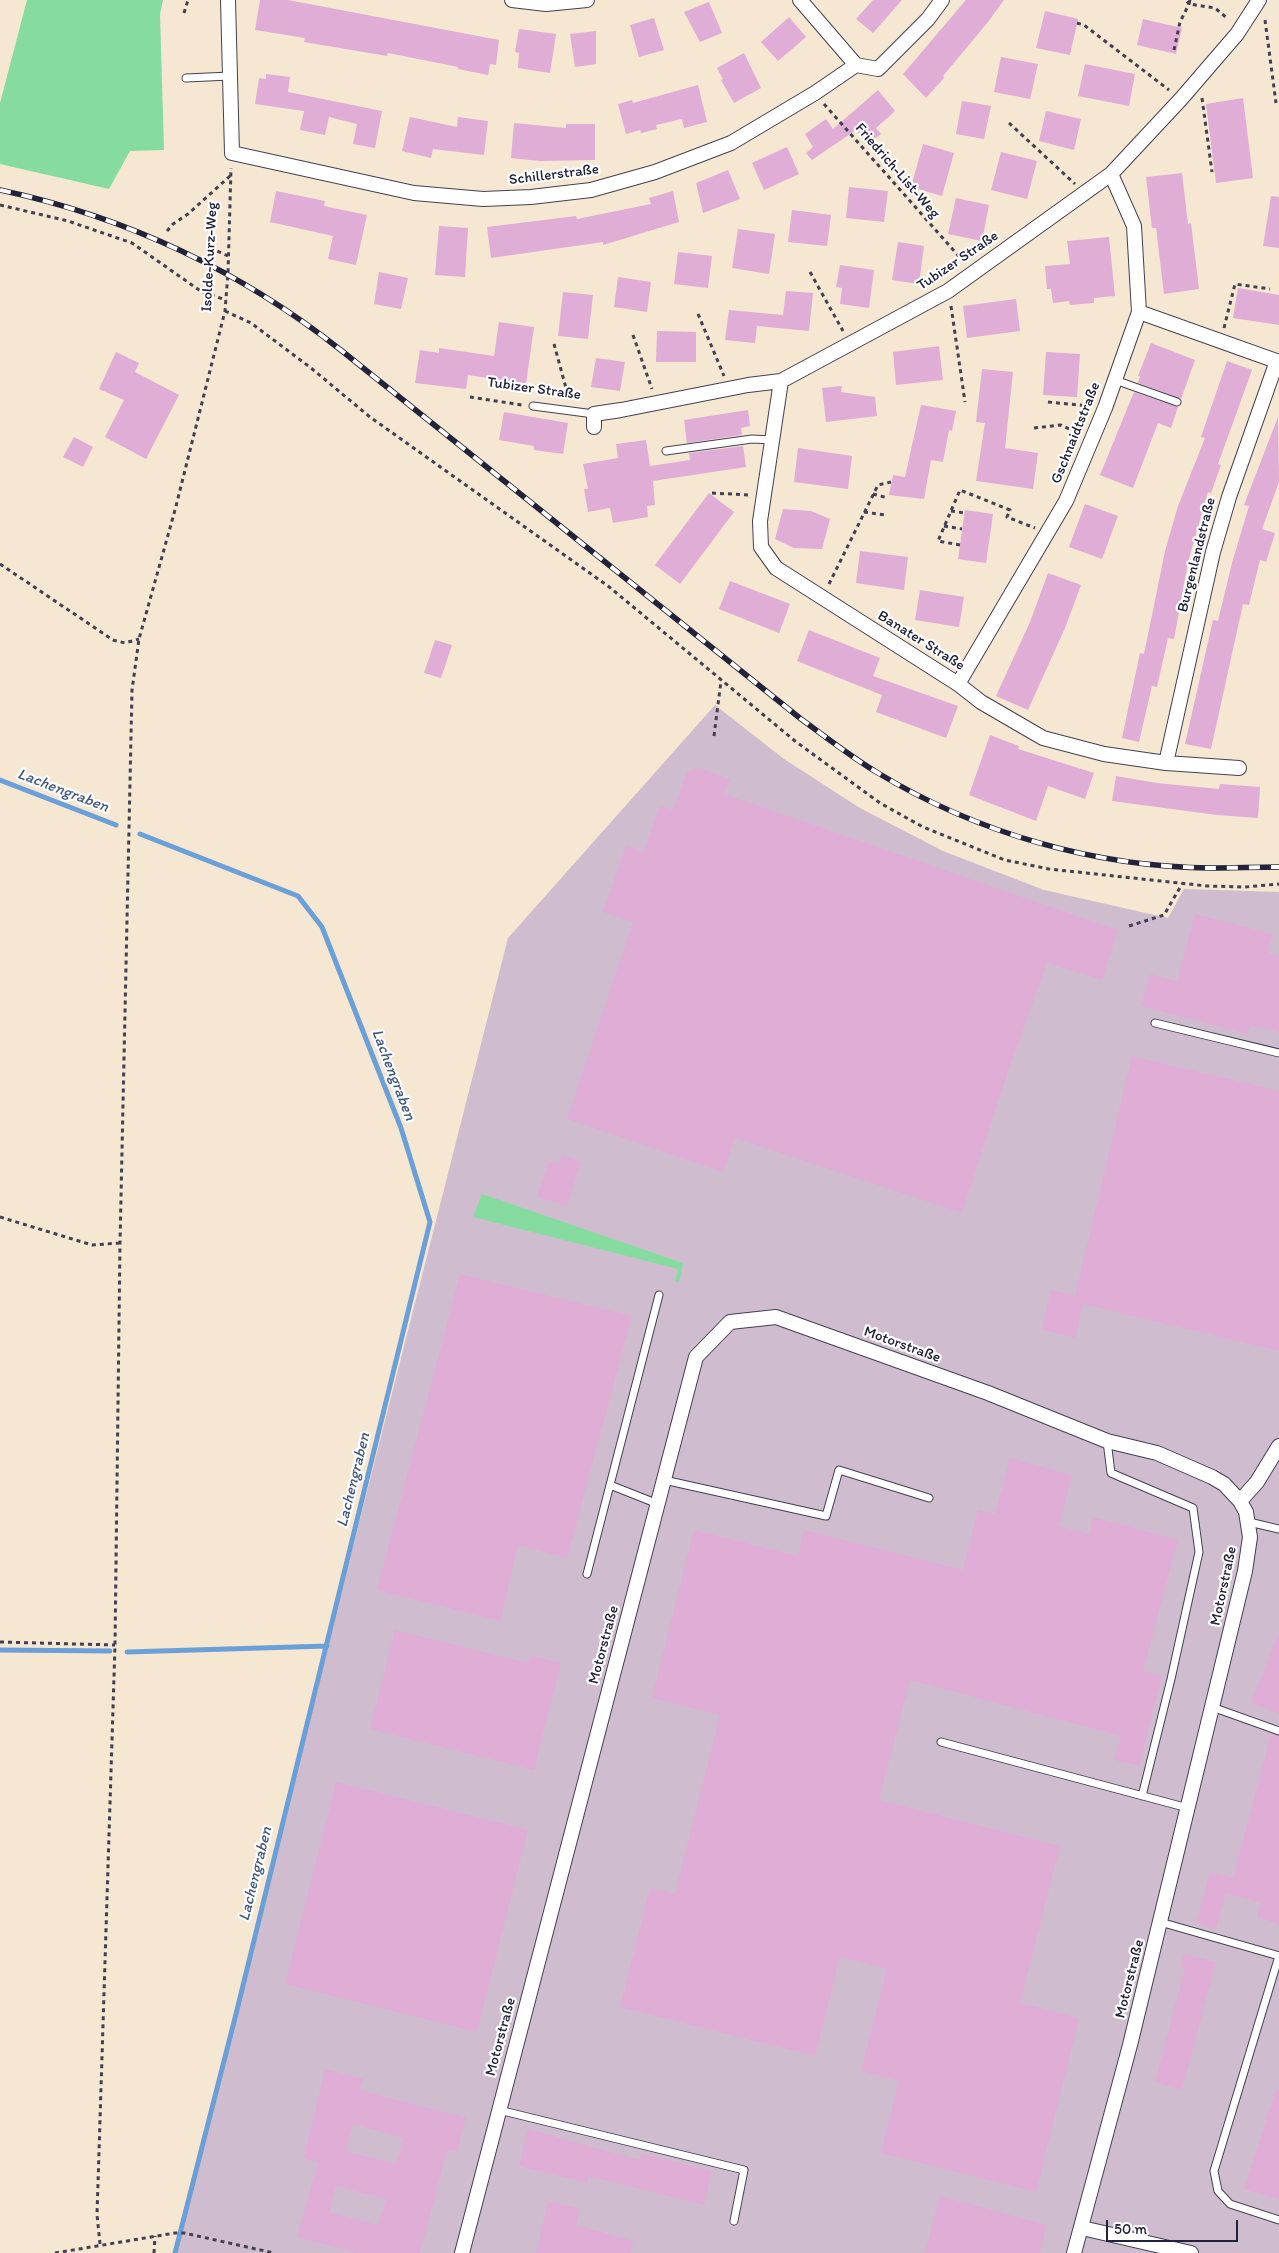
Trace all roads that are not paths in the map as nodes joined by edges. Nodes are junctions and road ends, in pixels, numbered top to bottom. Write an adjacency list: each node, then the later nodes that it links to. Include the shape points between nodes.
1 (228, 0): 8 (street)
2 (512, 0): 3 (street, via 546,4)
3 (587, 0)
4 (800, 0): 7 (street)
5 (942, 0): 7 (street, via 928,19 878,69)
6 (1259, 0): 10 (street, Tubizer Straße, via 1240,29 1199,78)
7 (856, 65): 8 (street, Schillerstraße, via 731,143 655,172 591,190 483,199 414,192 232,153)
8 (230, 76): 9 (lane)
9 (186, 78)
10 (1111, 174): 11 (street, Gschnaidtstraße, via 1134,226); 14 (street, Tubizer Straße, via 948,291)
11 (1139, 312): 12 (street); 13 (street, Gschnaidtstraße)
12 (1278, 362): 21 (street, Burgenlandstraße, via 1229,497 1213,552)
13 (1115, 380): 15 (lane); 20 (street, Gschnaidtstraße, via 1066,501)
14 (782, 381): 17 (street, Tubizer Straße, via 656,404); 18 (street, Banater Straße)
15 (1177, 402)
16 (533, 406): 17 (lane, Tubizer Straße, via 572,412)
17 (594, 420)
18 (773, 440): 19 (lane, via 752,439); 20 (street, Banater Straße, via 760,521 761,547 776,568)
19 (666, 451)
20 (958, 684): 21 (street, Banater Straße, via 981,702 1043,738 1104,754)
21 (1166, 763): 22 (street, Banater Straße)
22 (1239, 768)
23 (1155, 1023): 24 (lane)
24 (1279, 1053)
25 (658, 1295): 29 (lane)
26 (1107, 1441): 28 (street, Motorstraße, via 988,1393 776,1317 730,1322 696,1357); 31 (street, Motorstraße, via 1157,1453 1182,1463 1224,1484); 39 (lane, via 1111,1473 1193,1508 1199,1552)
27 (1279, 1446): 31 (street, via 1257,1482)
28 (664, 1480): 30 (lane, via 826,1516 839,1470); 32 (street, Motorstraße)
29 (610, 1485): 32 (lane); 35 (lane)
30 (928, 1498)
31 (1240, 1501): 33 (street, Motorstraße)
32 (658, 1504): 42 (street, Motorstraße)
33 (1249, 1522): 34 (lane); 36 (street, Motorstraße, via 1249,1550)
34 (1279, 1529)
35 (587, 1574)
36 (1212, 1707): 37 (lane); 40 (street, Motorstraße)
37 (1279, 1731)
38 (941, 1742): 39 (lane)
39 (1142, 1796): 40 (lane)
40 (1188, 1808): 41 (street, Motorstraße)
41 (1160, 1922): 43 (lane, via 1278,1956 1214,2171 1218,2191 1230,2204); 45 (street, Motorstraße)
42 (499, 2110): 44 (lane, via 744,2170); 46 (street, Motorstraße)
43 (1279, 2220)
44 (734, 2222)
45 (1082, 2228): 47 (street, Motorstraße); 48 (street)
46 (462, 2253)
47 (1074, 2253)
48 (1190, 2253)

